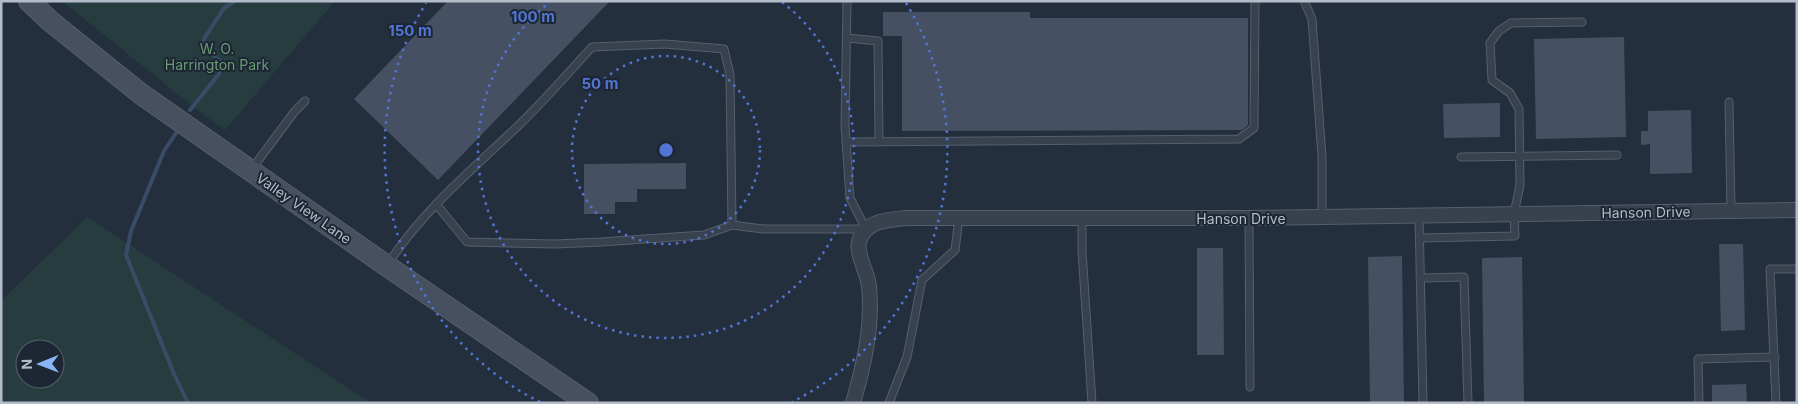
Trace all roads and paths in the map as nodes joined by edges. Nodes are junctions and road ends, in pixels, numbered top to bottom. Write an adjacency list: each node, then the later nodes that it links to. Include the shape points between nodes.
1 (29, 1): 14 (main road, Valley View Lane, via 141,94)
2 (847, 1): 6 (lane)
3 (1254, 1): 10 (lane, via 1254,128 1239,139)
4 (1304, 1): 20 (lane, via 1312,19 1322,157)
5 (1582, 22): 12 (lane, via 1511,24 1498,31 1490,43 1492,80 1510,93 1519,109)
6 (847, 38): 9 (lane); 10 (lane, via 878,41)
7 (305, 101): 14 (lane)
8 (1729, 102): 17 (lane)
9 (846, 142): 10 (lane); 25 (lane, via 850,198)
10 (879, 142)
11 (1617, 155): 12 (lane)
12 (1519, 156): 13 (lane); 18 (lane, via 1520,185)
13 (1461, 157)
14 (250, 170): 27 (main road, Valley View Lane)
15 (436, 204): 24 (lane, via 467,242 555,244 704,235); 24 (lane, via 521,123 592,47 665,44 724,49 730,74); 27 (lane, via 402,241)
16 (1797, 210): 17 (street, Hanson Drive)
17 (1731, 211): 18 (street, Hanson Drive)
18 (1514, 214): 19 (street, Hanson Drive); 26 (lane, via 1515,236)
19 (1419, 216): 20 (street, Hanson Drive); 26 (lane)
20 (1322, 217): 23 (street, Hanson Drive)
21 (959, 218): 22 (street, Hanson Drive); 25 (street, Hanson Drive, via 880,221); 34 (lane, via 955,250 922,280 907,357)
22 (1082, 218): 23 (street, Hanson Drive); 35 (lane)
23 (1249, 218): 31 (lane)
24 (732, 225): 25 (lane, via 763,229)
25 (866, 229): 33 (street, via 858,243 869,285 868,348)
26 (1420, 238): 29 (lane)
27 (387, 266): 32 (main road, Valley View Lane)
28 (1797, 269): 30 (lane, via 1770,269)
29 (1420, 278): 36 (lane); 37 (lane, via 1464,277)
30 (1775, 357): 38 (lane, via 1698,359); 39 (lane)
31 (1250, 387)
32 (588, 403)
33 (853, 403)
34 (889, 403)
35 (1092, 403)
36 (1423, 403)
37 (1468, 403)
38 (1699, 403)
39 (1776, 403)

